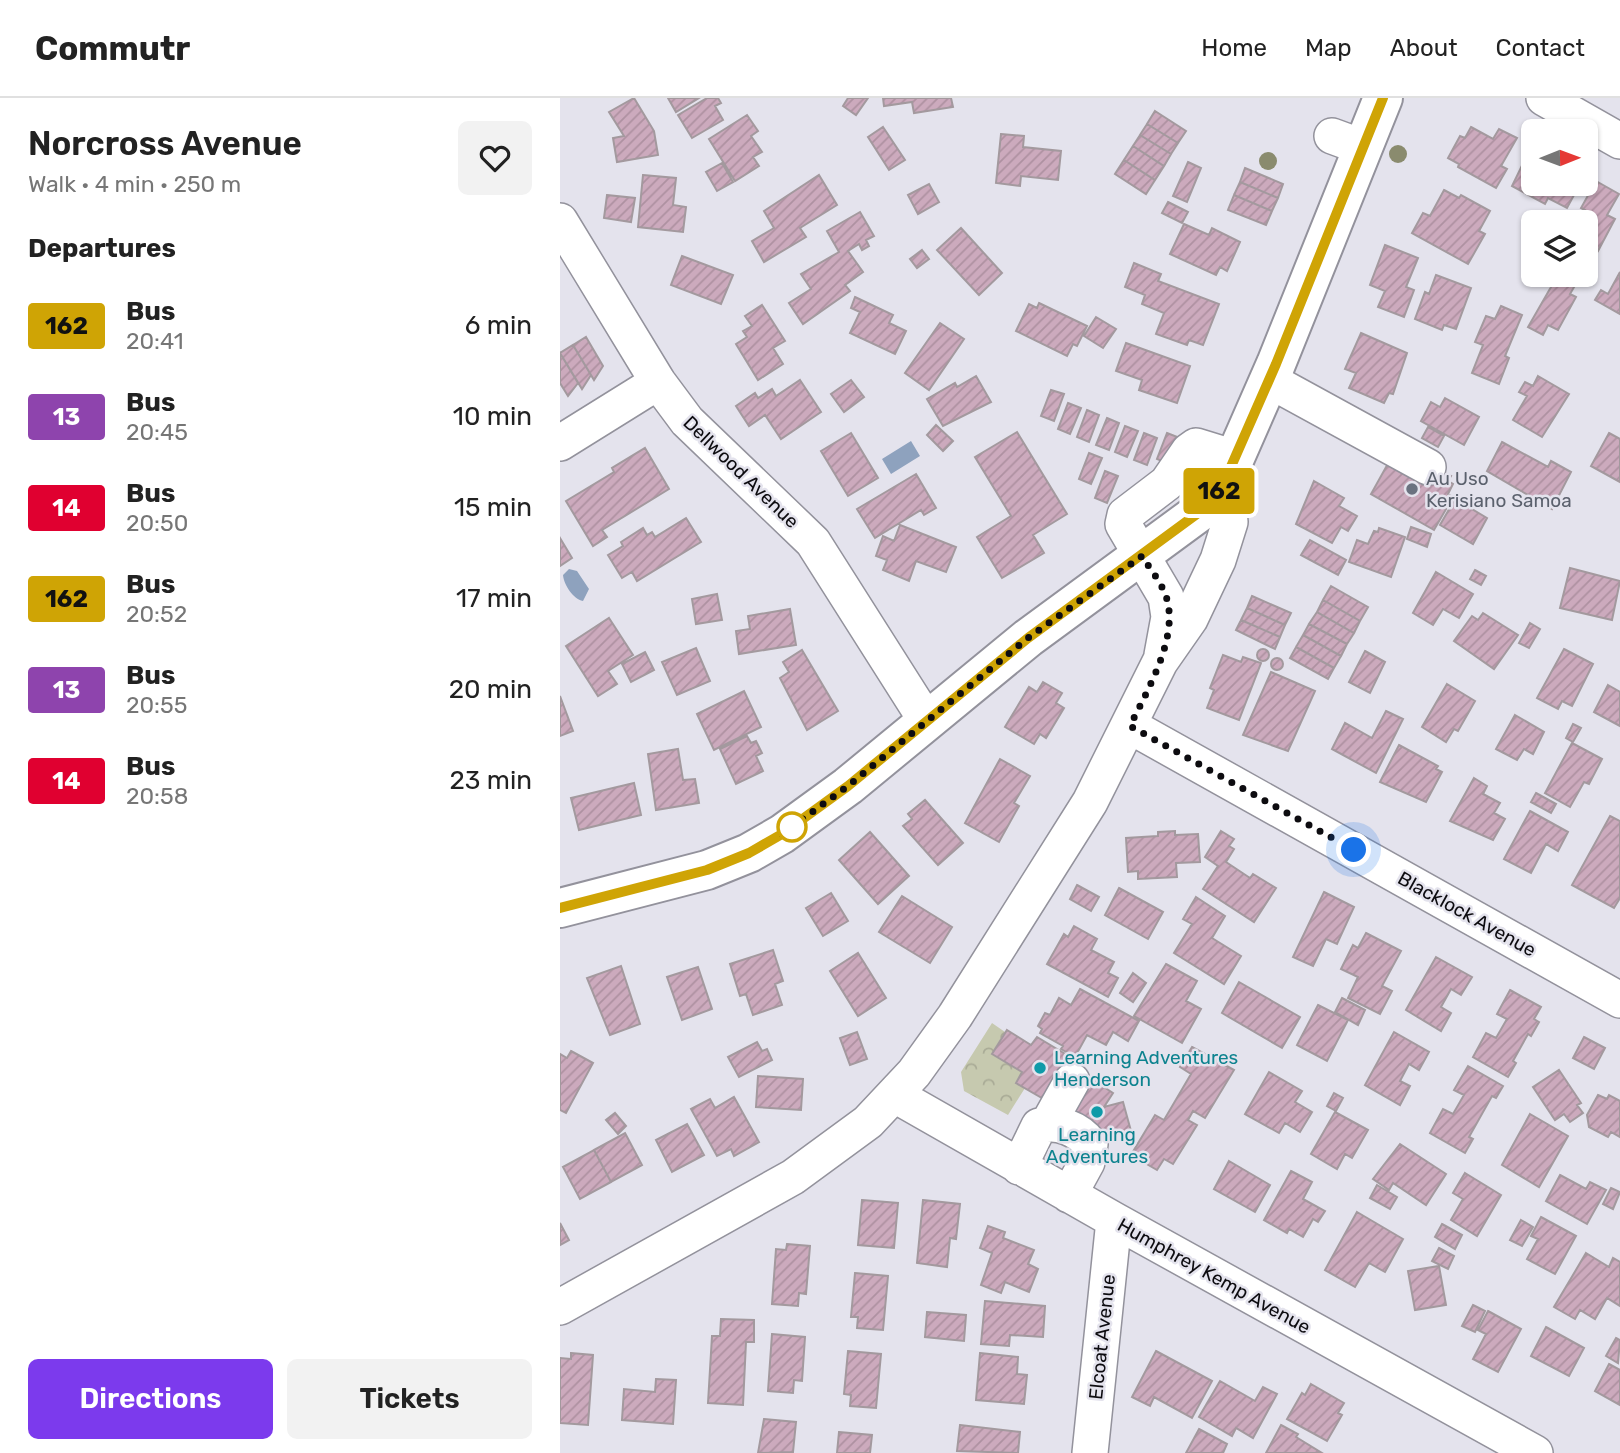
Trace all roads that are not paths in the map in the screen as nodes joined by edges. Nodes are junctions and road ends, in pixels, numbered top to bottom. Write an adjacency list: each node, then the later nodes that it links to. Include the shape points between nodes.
1 (1383, 98): 5 (main road, via 1347,142)
2 (1544, 98): 3 (street)
3 (1620, 141)
4 (560, 221): 6 (street, Dellwood Avenue)
5 (1269, 380): 8 (street); 9 (main road)
6 (658, 382): 7 (street); 12 (street, Dellwood Avenue, via 687,421 813,542)
7 (560, 443)
8 (1429, 467)
9 (1231, 468): 10 (main road, via 1205,508); 11 (street, via 1230,522 1217,560 1190,619)
10 (1142, 556): 11 (street, via 1169,606); 12 (main road, via 1028,638)
11 (1160, 662): 13 (street)
12 (926, 720): 14 (main road, via 848,786 749,853 707,870)
13 (1130, 726): 15 (street, Blacklock Avenue); 17 (street, via 1090,802 955,1016)
14 (560, 908)
15 (1620, 1000)
16 (1072, 1081): 18 (street)
17 (895, 1095): 19 (street, Humphrey Kemp Avenue); 22 (street, via 843,1143 793,1177)
18 (1049, 1122): 19 (street, via 1039,1126); 20 (street, via 1090,1144 1087,1162)
19 (1019, 1167): 20 (street, Humphrey Kemp Avenue)
20 (1069, 1195): 21 (street, Humphrey Kemp Avenue)
21 (1114, 1220): 23 (street, Elcoat Avenue); 24 (street, Humphrey Kemp Avenue)
22 (560, 1307)
23 (1090, 1453)
24 (1535, 1453)

